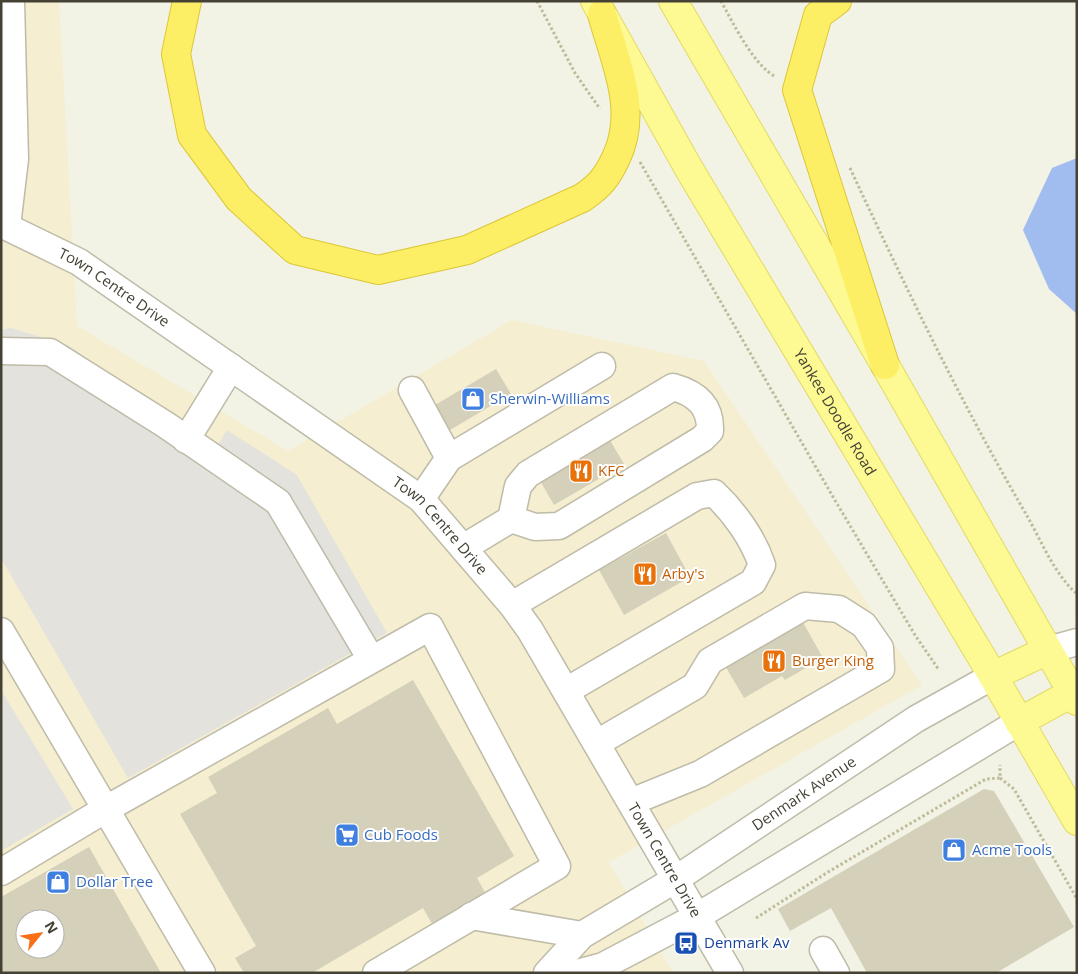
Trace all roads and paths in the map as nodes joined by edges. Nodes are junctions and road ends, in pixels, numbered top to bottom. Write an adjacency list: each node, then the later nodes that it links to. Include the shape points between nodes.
1 (11, 1): 10 (street)
2 (187, 1): 9 (highway, via 176,54 192,135 239,199 295,250 378,270 466,250 582,198 598,187 610,170)
3 (537, 1): 9 (path, via 575,73 608,120)
4 (673, 1): 14 (main road)
5 (721, 1): 8 (path, via 768,73)
6 (838, 1): 8 (highway, via 818,16)
7 (598, 8): 9 (highway, via 624,93 627,126); 30 (main road, Yankee Doodle Road, via 689,169)
8 (798, 87): 14 (highway)
9 (624, 135): 29 (path, via 856,536)
10 (8, 157): 12 (street)
11 (846, 160): 23 (path, via 1006,481 1061,575)
12 (4, 225): 16 (street, Town Centre Drive, via 79,262)
13 (1, 351): 18 (street, via 50,352)
14 (885, 365): 27 (main road)
15 (602, 366): 19 (street)
16 (231, 367): 18 (street); 20 (street, Town Centre Drive)
17 (412, 390): 19 (street)
18 (186, 440): 28 (street, via 278,502)
19 (449, 458): 20 (street)
20 (420, 499): 22 (street, Town Centre Drive)
21 (511, 520): 21 (street, via 535,527 559,526 702,439 710,431 710,421 699,399 690,392 673,388 528,474 518,486); 22 (street)
22 (463, 548): 24 (street, Town Centre Drive)
23 (1077, 594)
24 (512, 605): 31 (street, Town Centre Drive); 31 (street, via 697,496 714,493 730,508 762,565 753,582)
25 (1, 631): 38 (street)
26 (1077, 642): 27 (street, Denmark Avenue)
27 (1048, 650): 30 (main road, Denmark Avenue); 32 (main road)
28 (372, 660): 38 (street); 43 (street, via 430,627 556,866)
29 (939, 670)
30 (993, 676): 33 (main road, Yankee Doodle Road); 41 (street, Denmark Avenue, via 916,719)
31 (566, 691): 34 (street, Town Centre Drive)
32 (1075, 695): 33 (main road)
33 (1019, 722): 39 (main road, Yankee Doodle Road); 44 (street)
34 (597, 744): 37 (street, Town Centre Drive); 37 (street, via 695,686 710,661 805,606 840,609 864,625 880,648 881,669 700,774)
35 (1000, 765): 36 (path)
36 (1000, 778): 42 (path, via 1014,789); 45 (path, via 986,779)
37 (631, 802): 41 (street, Town Centre Drive)
38 (106, 809): 40 (street); 48 (street)
39 (1077, 821)
40 (1, 872)
41 (676, 879): 44 (street, Town Centre Drive); 46 (street, Denmark Avenue)
42 (1077, 899)
43 (471, 916): 46 (street); 49 (street)
44 (698, 916): 51 (street, via 603,966); 52 (street, Town Centre Drive)
45 (756, 918)
46 (582, 935): 50 (street, Denmark Avenue)
47 (823, 950): 53 (street)
48 (202, 973)
49 (376, 973)
50 (547, 973)
51 (577, 973)
52 (730, 973)
53 (836, 973)

